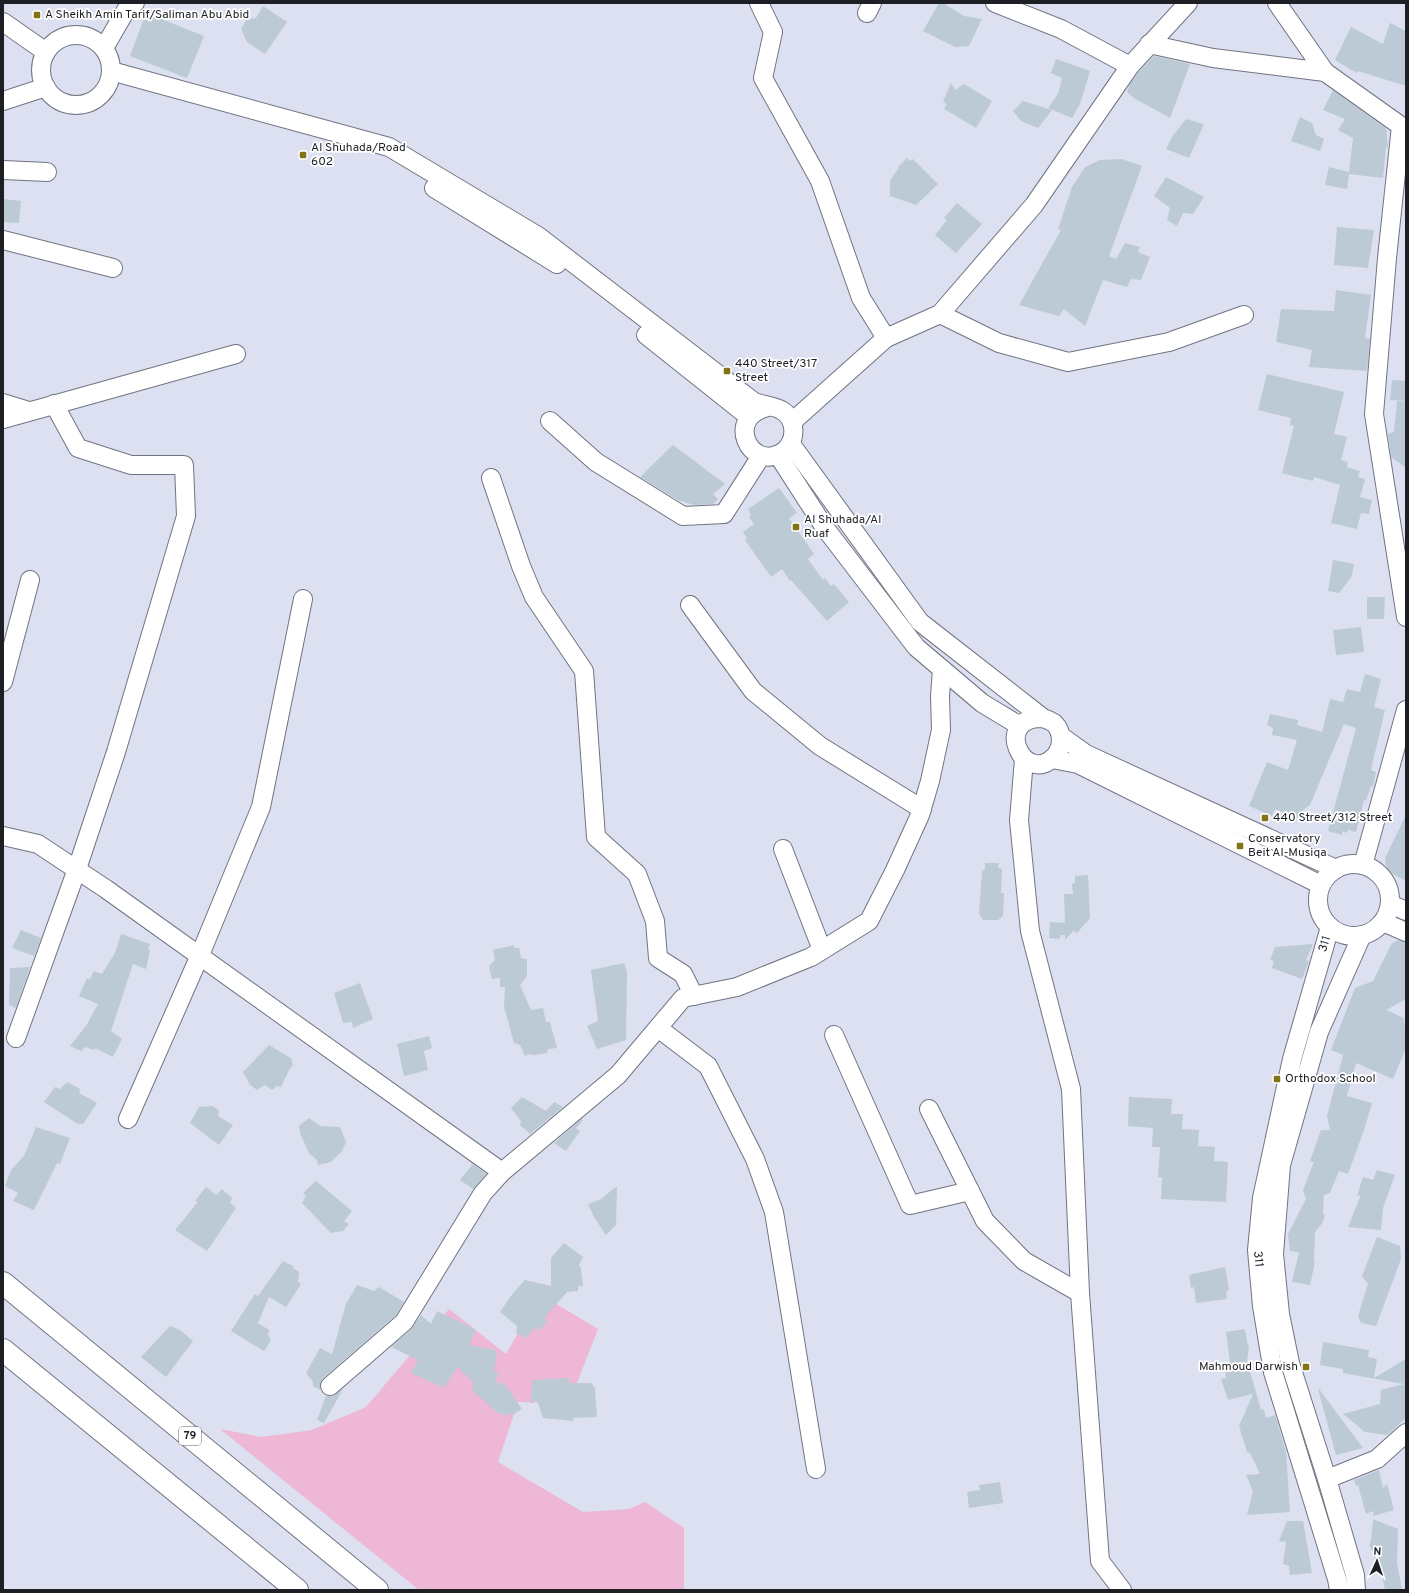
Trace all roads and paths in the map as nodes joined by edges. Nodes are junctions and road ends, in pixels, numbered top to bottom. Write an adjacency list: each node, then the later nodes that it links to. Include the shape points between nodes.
1 (135, 3): 8 (street, via 126,10)
2 (758, 3): 21 (street, via 773,32 763,78 820,181 861,298)
3 (995, 3): 10 (street, via 1061,29)
4 (1188, 3): 7 (street)
5 (1277, 3): 11 (street)
6 (3, 22): 9 (street)
7 (1149, 44): 10 (street); 11 (street, via 1213,58)
8 (104, 48): 9 (street, via 95,40 83,35 71,35 59,39); 12 (street, via 110,59)
9 (46, 52): 13 (street, via 41,63 41,75)
10 (1130, 66): 19 (street, via 1034,205)
11 (1325, 72): 36 (street, via 1401,126 1374,414)
12 (110, 77): 13 (street, via 100,95 90,102 78,105 64,103); 25 (street, via 389,147 538,236 754,402); 27 (street, via 368,148 559,265)
13 (46, 87): 14 (street)
14 (3, 101)
15 (3, 170): 16 (street)
16 (47, 172)
17 (3, 240): 18 (street)
18 (114, 268)
19 (940, 314): 20 (street, via 999,343 1068,362 1169,342); 21 (street)
20 (1244, 315)
21 (886, 338): 30 (street)
22 (236, 354): 24 (street)
23 (3, 403): 26 (street)
24 (54, 404): 26 (street); 49 (street, via 78,448 131,465 184,465 186,516 116,752)
25 (768, 407): 27 (street, via 759,409); 30 (street, via 780,409)
26 (29, 411): 28 (street)
27 (749, 417): 31 (street, via 744,429 750,449)
28 (3, 419)
29 (550, 421): 31 (street, via 596,462 683,516 724,514)
30 (792, 422): 31 (street, via 794,435)
31 (777, 451): 37 (street, via 825,528 916,647); 40 (street, via 920,622)
32 (491, 478): 59 (street, via 534,597 584,671 596,837 637,874 654,921 658,958 683,974)
33 (30, 580): 38 (street)
34 (303, 600): 58 (street, via 261,807)
35 (690, 605): 45 (street, via 754,691 820,746)
36 (1406, 617)
37 (942, 669): 41 (street, via 982,702); 45 (street, via 941,730)
38 (3, 682)
39 (1406, 710): 48 (street)
40 (1043, 718): 41 (street, via 1027,720); 42 (street, via 1053,723)
41 (1020, 726): 43 (street, via 1015,740 1016,748)
42 (1061, 736): 44 (street, via 1061,746); 50 (street, via 1086,754)
43 (1024, 759): 44 (street, via 1039,763); 68 (street, via 1019,820 1030,931 1072,1089)
44 (1052, 759): 51 (street, via 1078,764)
45 (922, 810): 57 (street, via 869,921)
46 (3, 836): 49 (street, via 38,844)
47 (783, 849): 57 (street)
48 (1363, 865): 50 (street, via 1351,864); 52 (street, via 1376,871 1385,880)
49 (77, 869): 58 (street); 62 (street)
50 (1336, 869): 51 (street)
51 (1321, 885): 54 (street, via 1318,898 1320,910)
52 (1398, 907): 53 (street, via 1389,911)
53 (1383, 922): 55 (street); 56 (street, via 1374,930)
54 (1330, 927): 56 (street, via 1341,934); 74 (street, 311, via 1292,1059 1262,1198 1257,1250 1262,1306 1273,1372)
55 (1406, 932)
56 (1362, 935): 73 (street, 311, via 1319,1032 1281,1165 1274,1254 1280,1314 1290,1363)
57 (822, 950): 59 (street, via 812,957 737,987)
58 (200, 955): 64 (street); 65 (street)
59 (694, 996): 60 (street, via 683,998)
60 (658, 1028): 65 (street, via 618,1075); 72 (street, via 708,1066 757,1166 774,1212)
61 (834, 1035): 66 (street, via 910,1205)
62 (16, 1038)
63 (929, 1108): 66 (street)
64 (128, 1119)
65 (502, 1172): 70 (street, via 484,1193 404,1322)
66 (970, 1191): 68 (street, via 985,1221 1024,1261)
67 (3, 1283): 76 (highway, 79)
68 (1080, 1294): 77 (street, via 1100,1561)
69 (3, 1350): 75 (highway)
70 (330, 1386)
71 (1406, 1433): 73 (street, via 1377,1459)
72 (816, 1469)
73 (1327, 1479): 78 (street, 311, via 1355,1575)
74 (1336, 1586)
75 (297, 1590)
76 (377, 1590)
77 (1122, 1590)
78 (1356, 1590)

